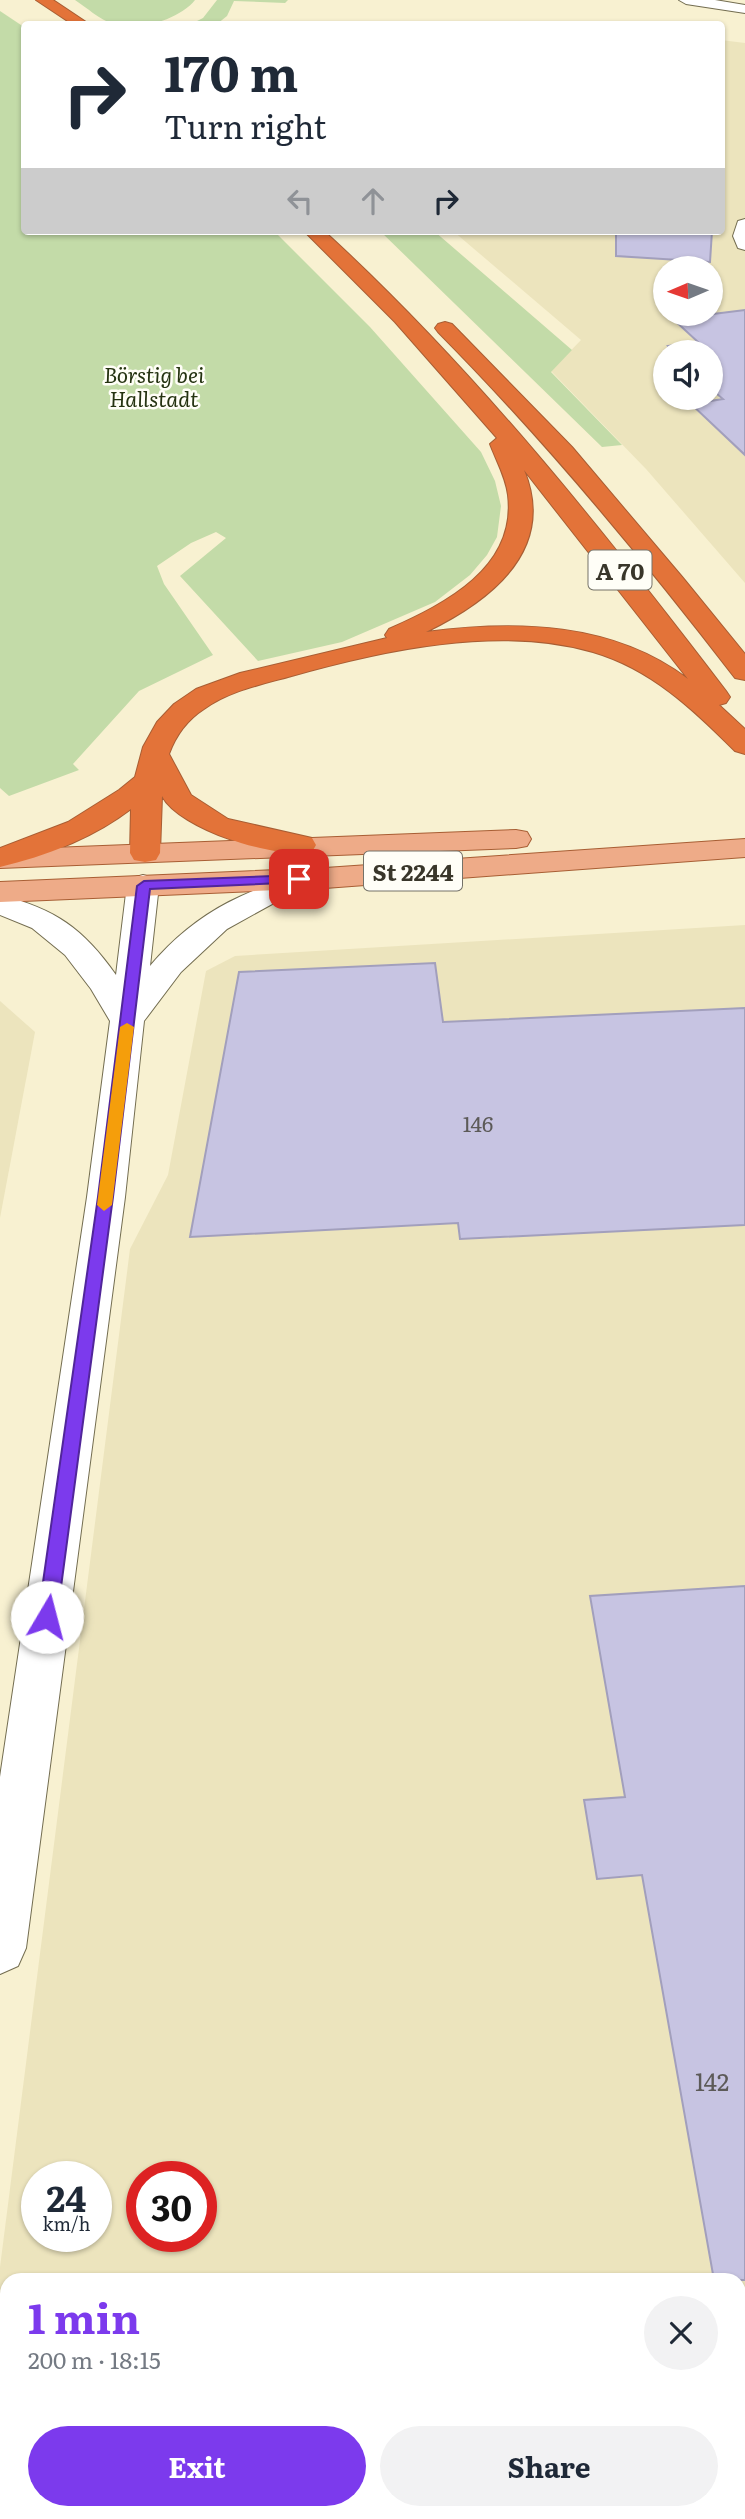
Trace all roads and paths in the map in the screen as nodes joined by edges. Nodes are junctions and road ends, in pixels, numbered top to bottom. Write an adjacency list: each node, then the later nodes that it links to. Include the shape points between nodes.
1 (43, 0): 4 (highway)
2 (687, 0): 3 (street)
3 (745, 9)
4 (77, 21)
5 (745, 225): 7 (street)
6 (317, 235): 9 (highway, A 70)
7 (745, 244)
8 (428, 312): 11 (highway, A 70, via 547,434 662,566)
9 (488, 412): 10 (highway, via 521,496 519,528 507,558 475,592 433,620); 12 (highway, A 70, via 638,592)
10 (340, 656): 13 (highway, via 484,634 541,635 594,643 642,660 671,678); 14 (highway, via 247,680 197,700 164,733)
11 (745, 672)
12 (745, 735)
13 (745, 745)
14 (152, 769): 17 (highway, via 179,800 217,825); 19 (highway); 20 (highway, via 117,808 74,832)
15 (745, 829): 16 (main road, St 2244)
16 (678, 843): 17 (main road, St 2244); 18 (main road, St 2244); 21 (main road, St 2244)
17 (301, 845): 19 (main road, St 2244)
18 (745, 848)
19 (145, 853): 20 (main road, St 2244); 22 (main road)
20 (0, 858)
21 (326, 878): 22 (main road, St 2244); 25 (street, via 256,899 211,925 184,946 153,981)
22 (144, 886): 23 (main road, St 2244); 25 (street)
23 (0, 892)
24 (0, 905): 25 (street, via 50,925 77,946)
25 (127, 1021): 26 (street)
26 (0, 1948)

